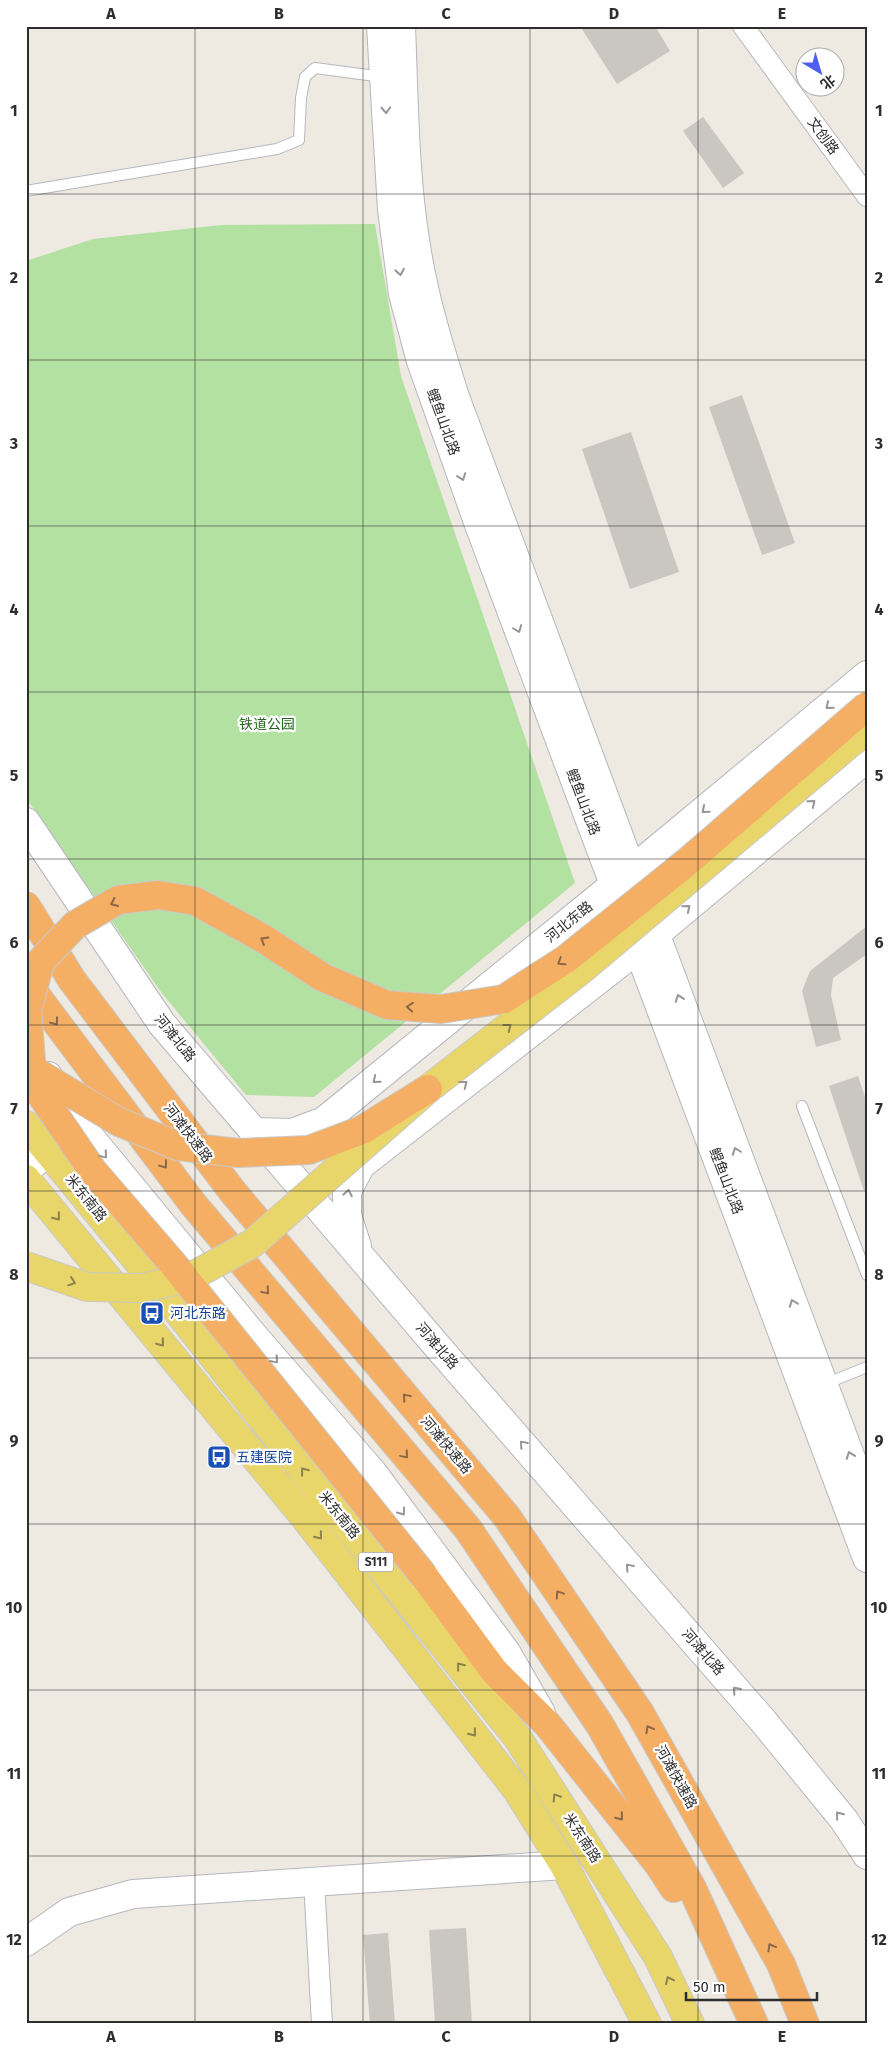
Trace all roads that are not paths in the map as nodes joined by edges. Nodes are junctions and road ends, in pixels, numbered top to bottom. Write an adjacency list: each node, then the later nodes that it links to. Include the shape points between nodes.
1 (381, 26): 4 (main road, 鲤鱼山北路)
2 (401, 26): 12 (main road, 鲤鱼山北路, via 412,213 436,338)
3 (743, 26): 6 (street, 文创路)
4 (384, 77): 5 (lane, via 314,68 305,77 299,140 277,149); 12 (main road, 鲤鱼山北路, one-way to 12, via 394,240 403,294 421,361 478,522)
5 (26, 191)
6 (867, 196)
7 (867, 675): 12 (main road, 河北东路, one-way to 12)
8 (867, 706): 34 (highway, one-way to 34, bridge, via 686,863 566,959 504,999 441,1009 387,1004 322,977 264,939 195,901 158,895 118,900 75,925 40,962 26,1012 33,1083 93,1171 174,1265 424,1576 494,1671)
9 (867, 729): 19 (main road, one-way to 9, bridge)
10 (867, 758): 14 (main road, one-way to 10)
11 (26, 822): 23 (main road, 河滩北路, via 162,1024)
12 (623, 878): 14 (main road, 鲤鱼山北路); 17 (main road, 河北东路)
13 (26, 906): 44 (highway, 河滩快速路, one-way to 13, via 781,1964 640,1713 507,1517 233,1192 72,980)
14 (647, 941): 19 (main road, one-way to 14); 31 (main road, 鲤鱼山北路)
15 (26, 982): 39 (highway, one-way to 39, via 194,1204 468,1529 600,1725 692,1888)
16 (26, 1043): 22 (main road)
17 (400, 1060): 19 (main road, via 404,1080 413,1094 425,1102); 23 (main road, 河北东路, one-way to 23, via 324,1121 292,1133)
18 (26, 1066): 19 (highway, bridge, via 119,1122 178,1146 238,1153 309,1150)
19 (431, 1098): 27 (main road, one-way to 19, via 347,1216 347,1191 361,1165); 28 (main road, one-way to 19, bridge, via 88,1287 142,1288 189,1278 253,1243)
20 (802, 1106): 29 (lane)
21 (26, 1125): 24 (main road, 米东南路 / S111)
22 (80, 1125): 24 (main road); 34 (main road, one-way to 34, via 253,1335 373,1473 506,1652)
23 (254, 1132): 27 (main road, 河滩北路)
24 (48, 1151): 25 (main road); 42 (main road, 米东南路 / S111, one-way to 24, via 658,1957 517,1737)
25 (26, 1170)
26 (26, 1180): 36 (main road, 米东南路 / S111, one-way to 36, via 312,1527 517,1790)
27 (361, 1257): 35 (main road, 河滩北路, one-way to 27, via 844,1820 764,1722)
28 (26, 1266)
29 (867, 1275)
30 (867, 1367): 31 (lane)
31 (814, 1388): 32 (main road, 鲤鱼山北路, one-way to 31); 33 (main road, 鲤鱼山北路)
32 (867, 1500)
33 (867, 1558)
34 (548, 1725): 39 (highway, one-way to 39, via 659,1865)
35 (867, 1855)
36 (564, 1865): 37 (main road); 41 (main road, 米东南路 / S111)
37 (314, 1881): 38 (main road, via 133,1894 70,1912); 40 (street)
38 (26, 1942)
39 (734, 1977): 43 (highway)
40 (322, 2024)
41 (647, 2024)
42 (690, 2024)
43 (754, 2024)
44 (805, 2024)

